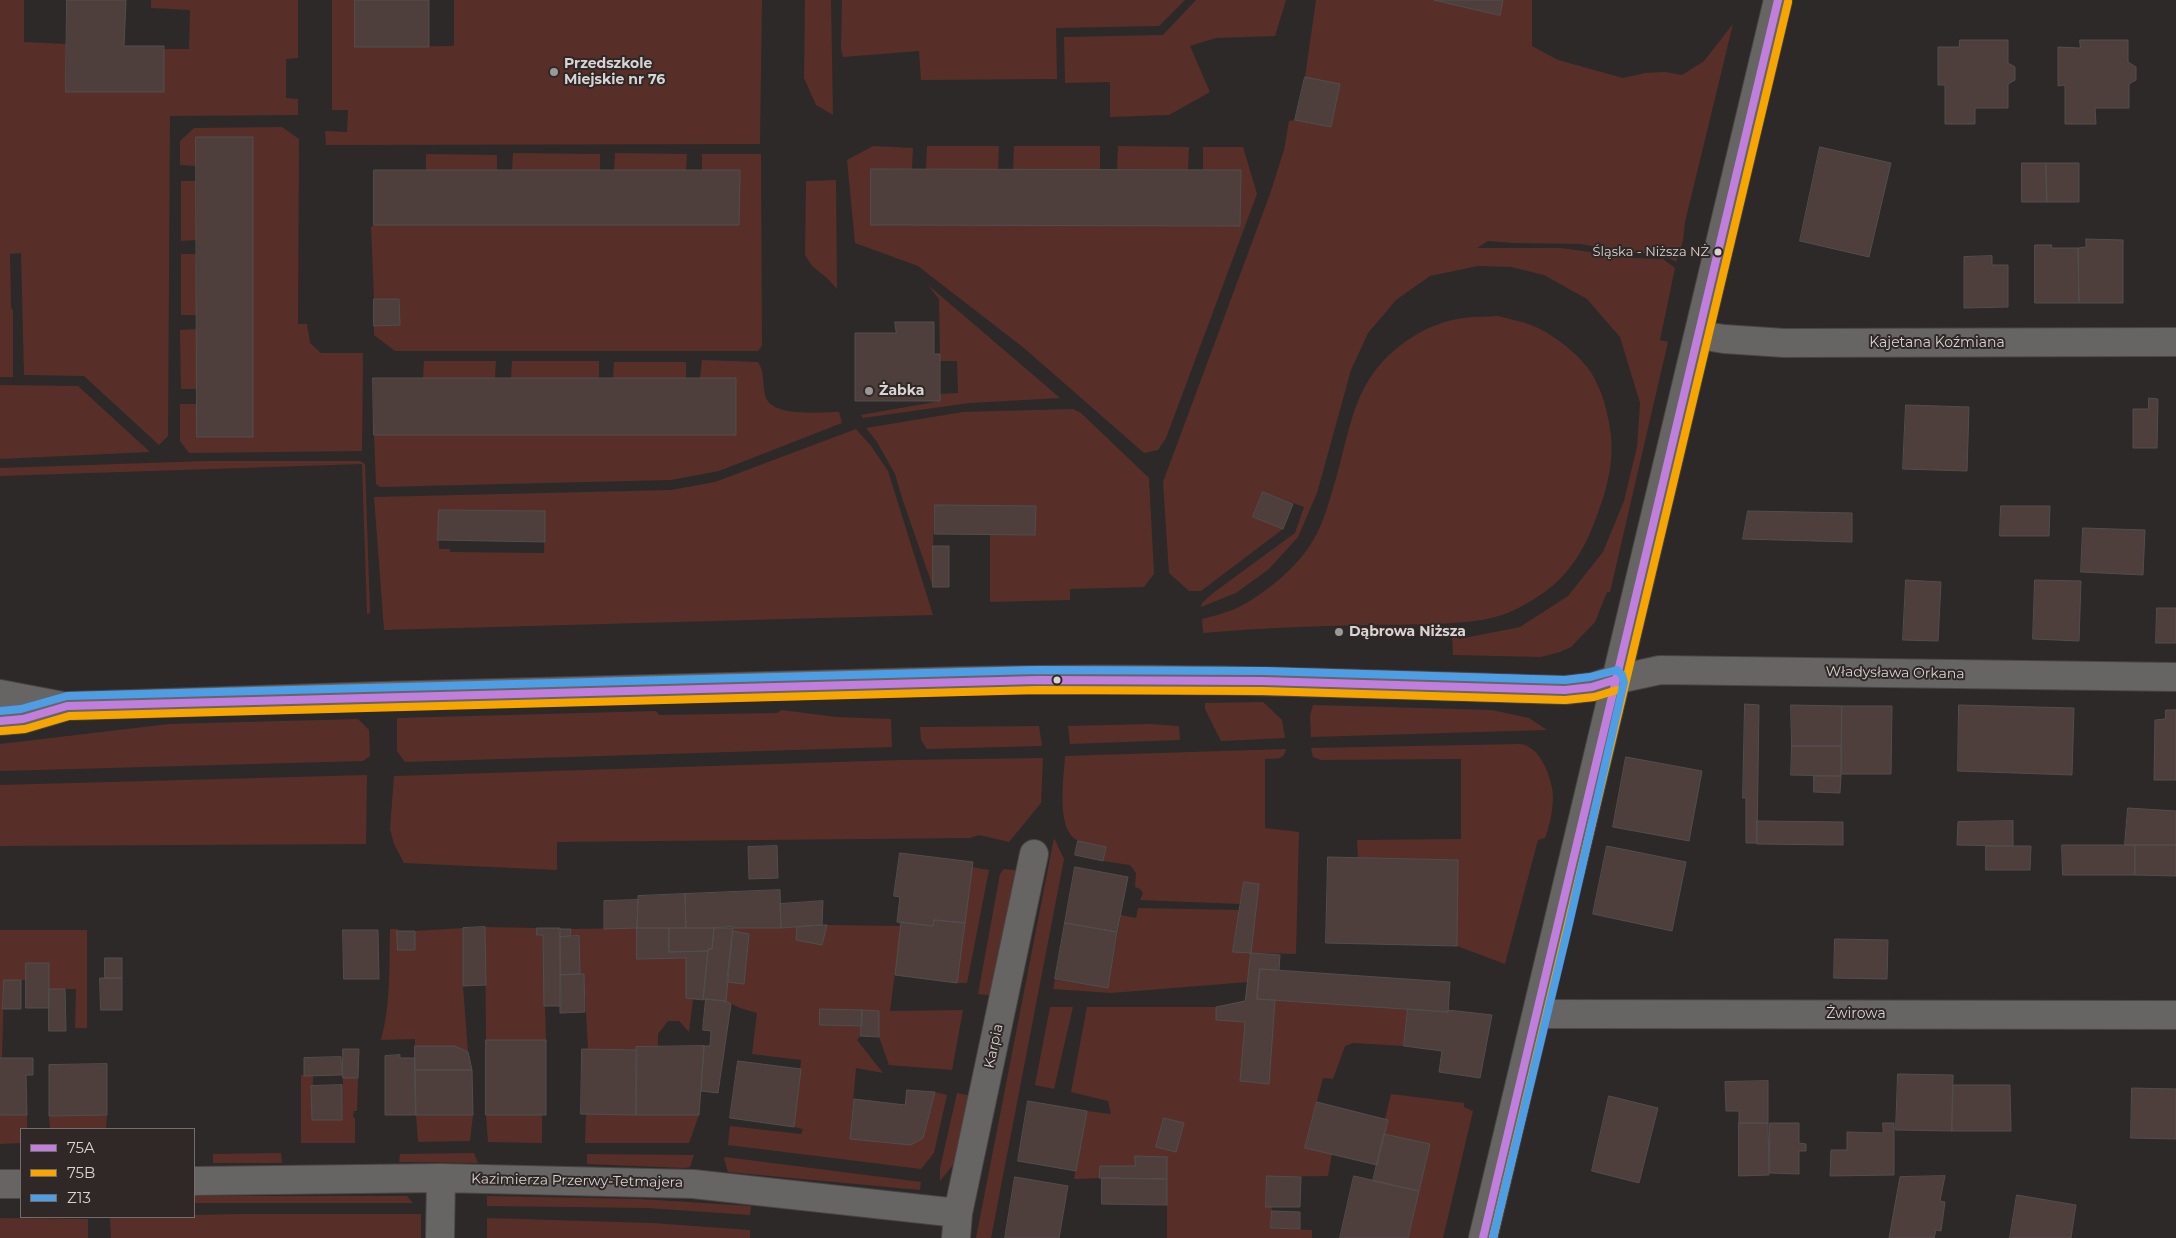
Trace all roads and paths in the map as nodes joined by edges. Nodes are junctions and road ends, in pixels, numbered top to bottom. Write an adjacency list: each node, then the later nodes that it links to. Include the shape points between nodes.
1 (1778, 0): 2 (street)
2 (1699, 335): 3 (street, Kajetana Koźmiana, via 1784,344); 5 (street)
3 (2176, 342)
4 (2176, 676): 5 (street, Władysława Orkana, via 1660,670)
5 (1614, 680): 7 (street, Władysława Orkana, via 1566,690 1190,679 1048,679); 10 (street)
6 (0, 694): 7 (street)
7 (67, 706): 8 (street, via 23,719)
8 (0, 721)
9 (1034, 854): 16 (street, Karpia)
10 (1536, 1014): 11 (street, Żwirowa); 18 (street)
11 (2176, 1016)
12 (441, 1178): 13 (street, Kazimierza Przerwy-Tetmajera); 16 (street, Kazimierza Przerwy-Tetmajera, via 693,1184); 17 (street)
13 (195, 1181)
14 (0, 1184): 15 (street)
15 (20, 1184)
16 (957, 1225)
17 (440, 1238)
18 (1483, 1238)

